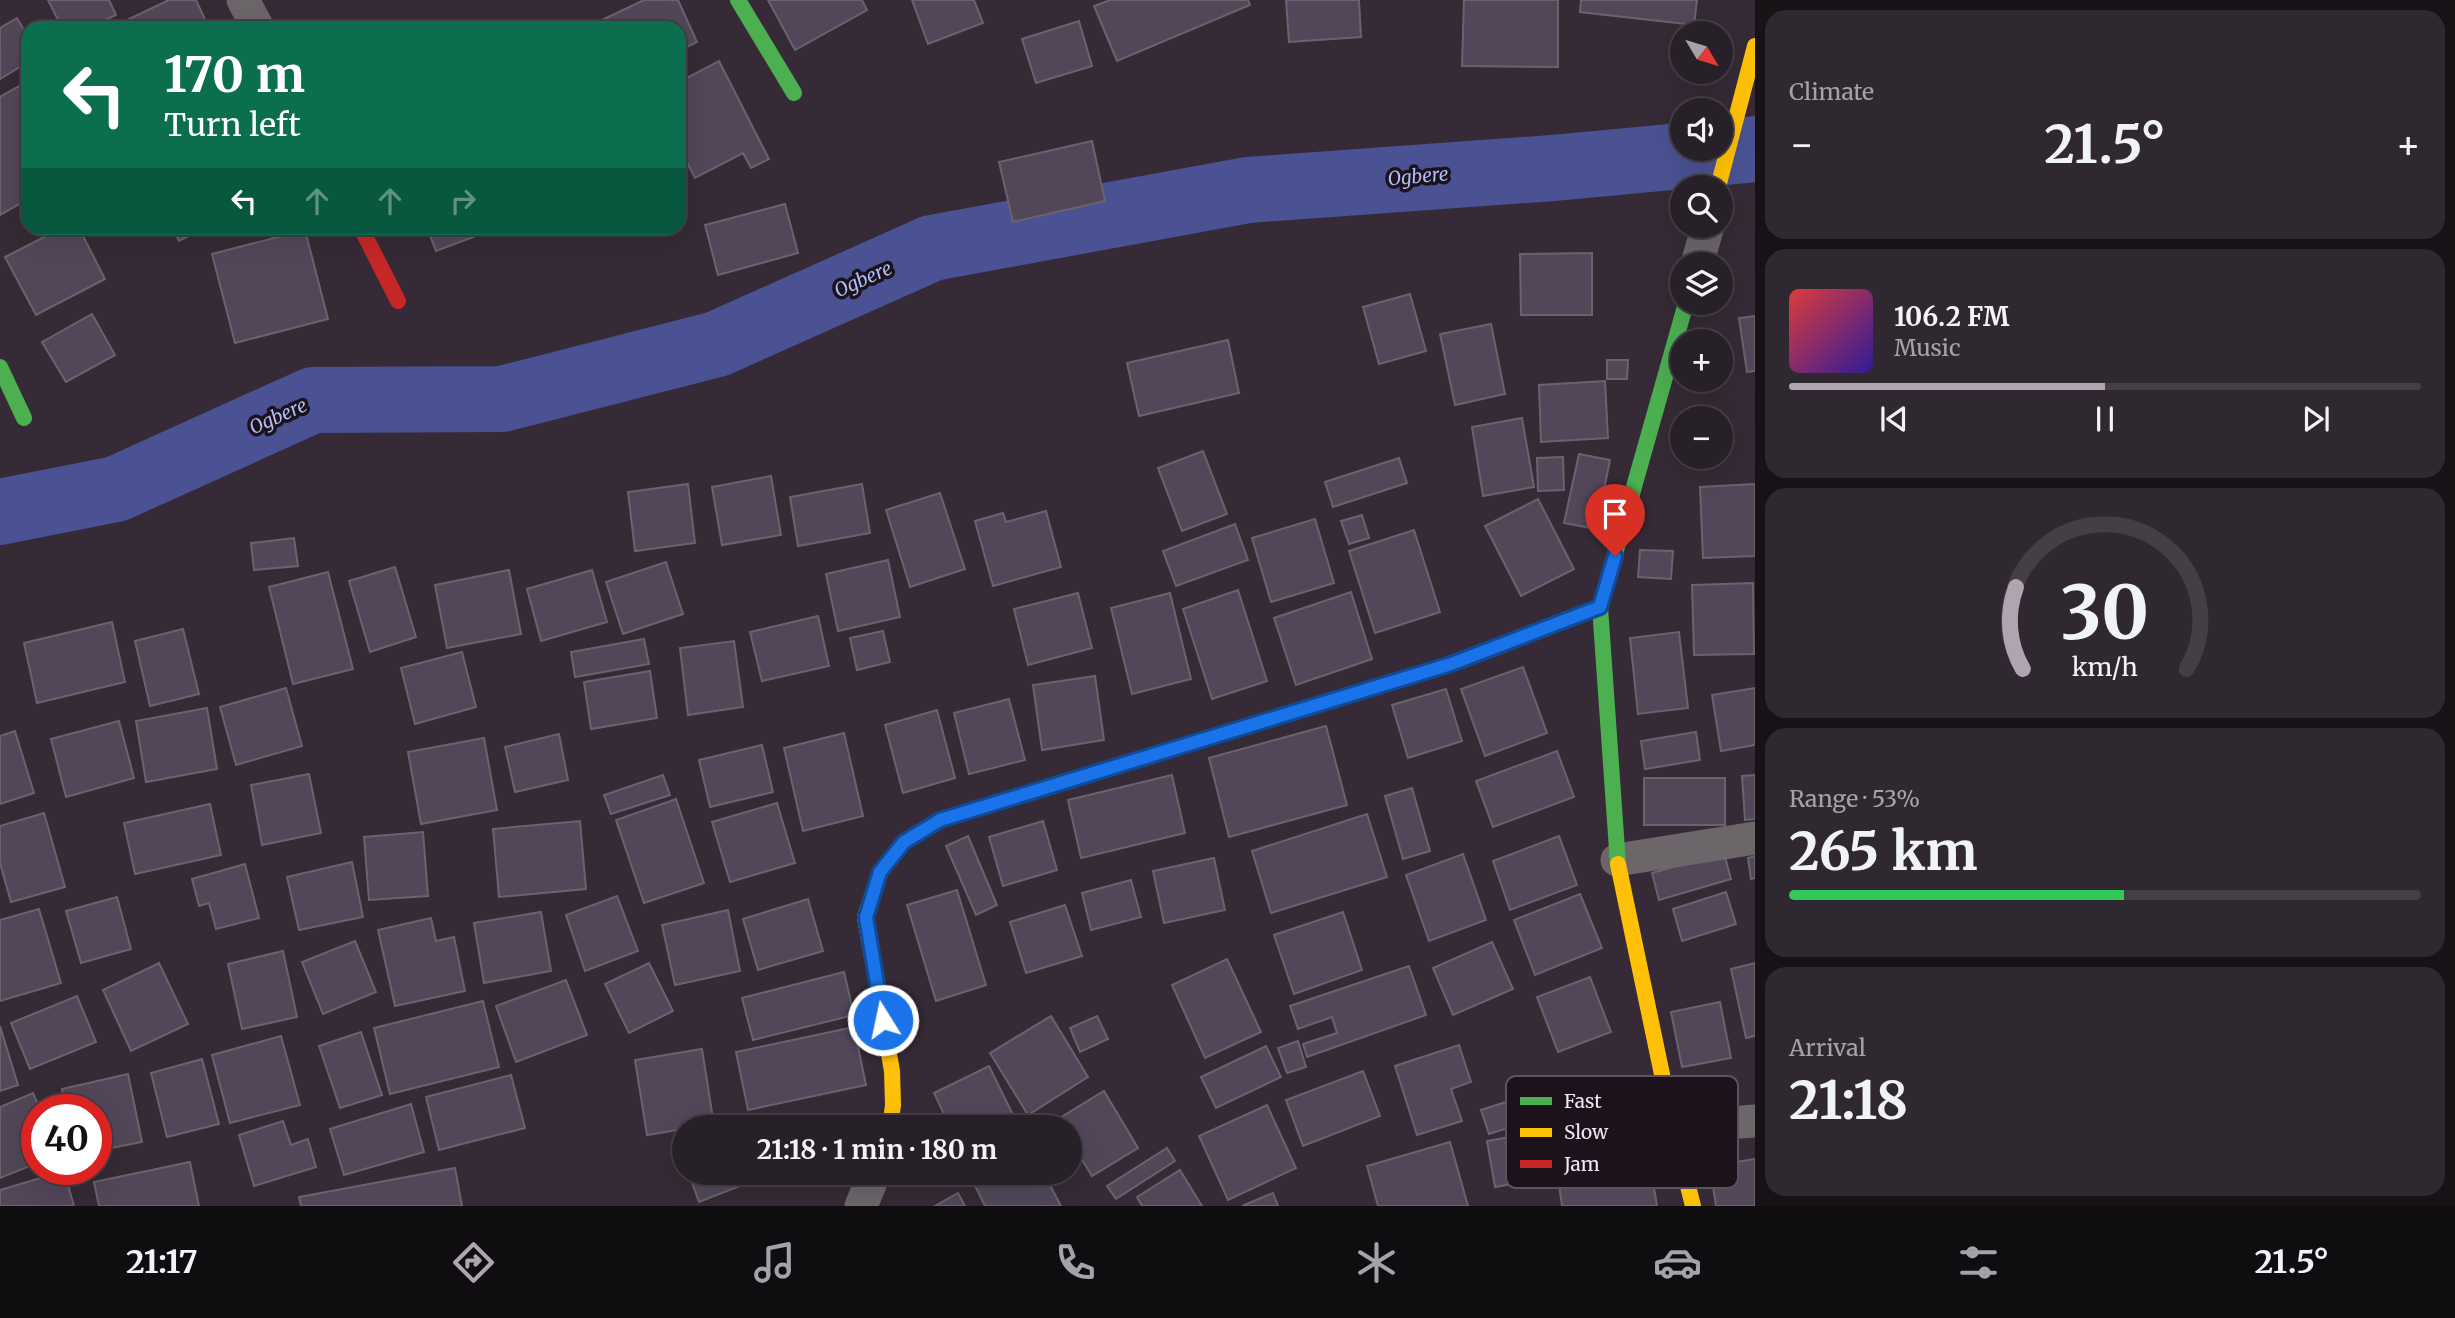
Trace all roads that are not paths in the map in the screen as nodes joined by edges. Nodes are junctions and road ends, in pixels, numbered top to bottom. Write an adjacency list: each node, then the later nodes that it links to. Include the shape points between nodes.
1 (243, 0): 3 (street)
2 (738, 0): 5 (street)
3 (254, 21)
4 (1755, 46): 6 (street)
5 (794, 93)
6 (1721, 175)
7 (365, 235): 8 (street)
8 (398, 300)
9 (1683, 315): 12 (street)
10 (0, 367): 11 (street)
11 (24, 418)
12 (1600, 607): 14 (street); 16 (street, via 1451,664 940,820 904,842 880,872 866,917 892,1071)
13 (1755, 838): 14 (street)
14 (1617, 860): 15 (street)
15 (1662, 1076)
16 (892, 1115)
17 (870, 1185): 19 (street)
18 (1688, 1188): 20 (street)
19 (861, 1206)
20 (1692, 1206)

